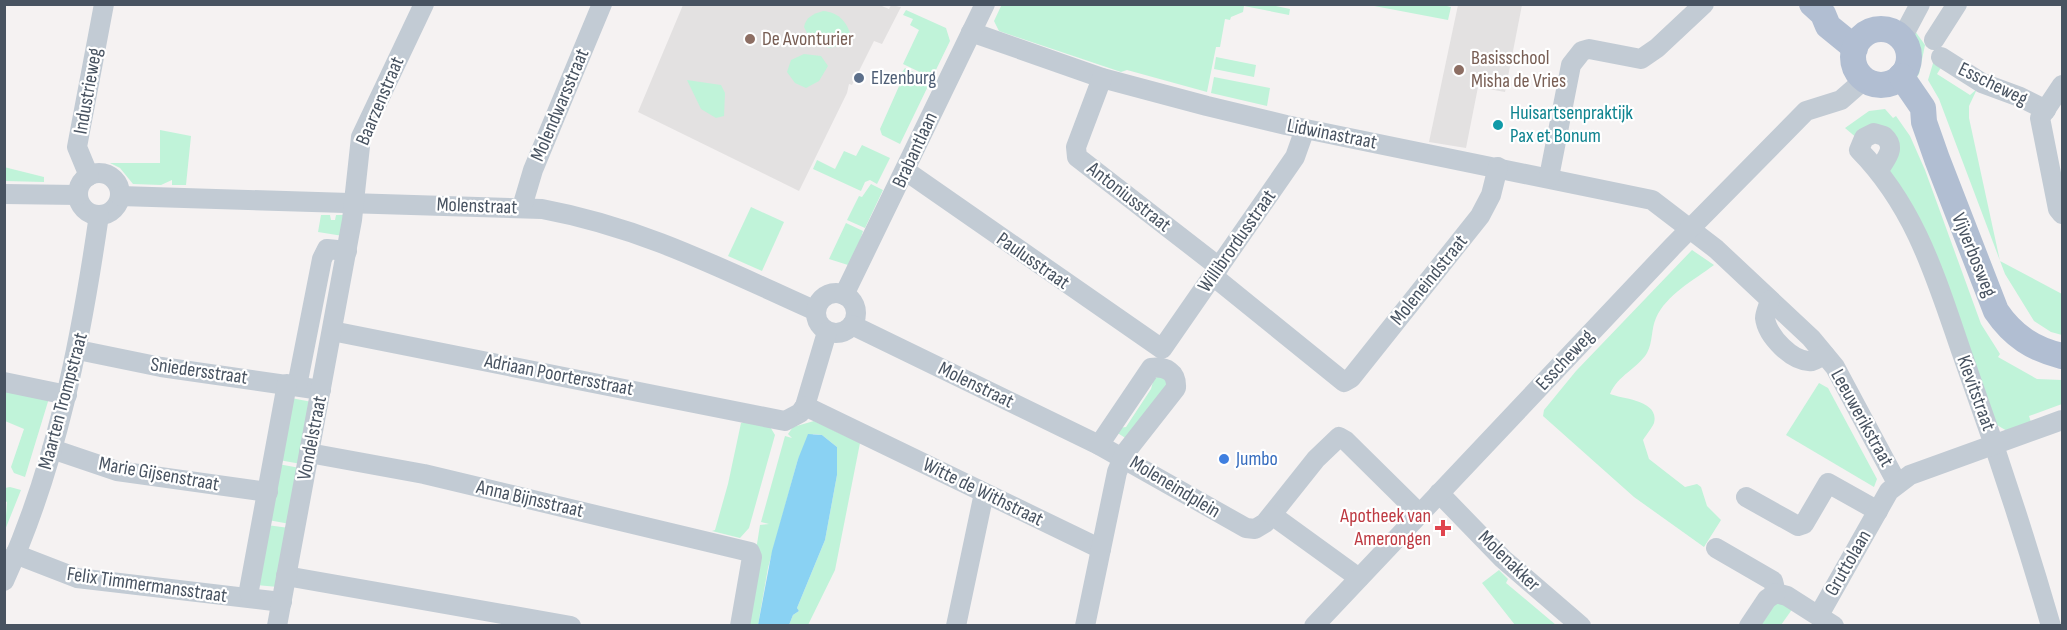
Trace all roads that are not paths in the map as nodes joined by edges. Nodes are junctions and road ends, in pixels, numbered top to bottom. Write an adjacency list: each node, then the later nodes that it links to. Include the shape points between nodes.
1 (104, 4): 20 (street, Industrieweg, via 77,147)
2 (424, 4): 25 (street, Baarzenstraat, via 361,137)
3 (602, 4): 26 (street, Molendwarsstraat, via 532,170)
4 (985, 4): 10 (street, Brabantlaan)
5 (1704, 4): 21 (street, via 1647,56 1632,58 1589,49 1575,57)
6 (1908, 4): 11 (street)
7 (1920, 4): 11 (street)
8 (1957, 4): 15 (street, Esscheweg, via 1937,49 1982,83)
9 (1817, 9): 12 (main road, Vijverbosweg, via 1827,26)
10 (971, 32): 13 (street, Lidwinastraat); 19 (street, Brabantlaan)
11 (1897, 35): 12 (main road, via 1876,29); 12 (main road, via 1909,57)
12 (1871, 65): 29 (street, Esscheweg, via 1831,93 1825,105 1806,111); 39 (main road, Vijverbosweg, via 1923,108 1924,122 1996,311 2028,344)
13 (1102, 78): 16 (street, Lidwinastraat); 31 (street, Antoniusstraat, via 1076,147 1077,157)
14 (2062, 85): 15 (street)
15 (2046, 110): 27 (street, via 2040,118)
16 (1305, 129): 17 (street, Lidwinastraat); 31 (street, Willibrordusstraat, via 1295,157)
17 (1497, 167): 21 (street, Lidwinastraat); 31 (street, Moleneindstraat, via 1491,195 1480,216 1344,382)
18 (1879, 170): 46 (street, Kievitstraat, via 1923,245)
19 (906, 171): 32 (street, Brabantlaan); 37 (street, Paulusstraat)
20 (89, 176): 23 (street, via 82,182); 24 (street, via 98,173 111,177)
21 (1549, 177): 29 (street, Lidwinastraat, via 1652,200)
22 (4, 194): 23 (street)
23 (78, 195): 28 (street, via 87,211)
24 (120, 196): 25 (street, Molenstraat); 28 (street, via 112,211)
25 (354, 202): 26 (street, Molenstraat); 30 (street, Vondelstraat)
26 (522, 207): 33 (street, Molenstraat, via 583,217 646,236)
27 (2062, 214)
28 (99, 215): 38 (street, Maarten Trompstraat)
29 (1691, 229): 51 (street, Leeuwerikstraat, via 1770,300 1765,317 1782,346 1796,357 1812,361 1825,355 1835,367); 54 (street, Esscheweg)
30 (347, 250): 35 (street, Vondelstraat); 41 (street, Vondelstraat, via 327,249 322,259)
31 (1216, 272): 37 (street, Willibrordusstraat)
32 (844, 296): 33 (street, via 830,294 819,302); 34 (street, via 855,308)
33 (816, 310): 36 (street, via 817,321)
34 (852, 325): 36 (street, via 842,333); 47 (street, Molenstraat)
35 (332, 331): 42 (street, Vondelstraat); 44 (street, Adriaan Poortersstraat, via 785,421)
36 (827, 332): 44 (street)
37 (1161, 349)
38 (78, 350): 41 (street, Sniedersstraat, via 161,367); 43 (street, Maarten Trompstraat)
39 (2062, 356)
40 (4, 382): 43 (street)
41 (292, 385): 42 (street, Sniedersstraat); 52 (street, Vondelstraat)
42 (321, 390): 49 (street, Vondelstraat)
43 (67, 394): 48 (street, Maarten Trompstraat)
44 (805, 406): 53 (street, Witte de Withstraat)
45 (2062, 420): 46 (street, Gruttolaan)
46 (1995, 444): 51 (street, Gruttolaan, via 1910,474); 77 (street, Kievitstraat)
47 (1099, 445): 50 (street, Molenstraat); 50 (street, Moleneindplein, via 1151,368 1170,371 1176,388)
48 (52, 449): 52 (street, Marie Gijsenstraat, via 117,471); 61 (street, Maarten Trompstraat)
49 (309, 453): 62 (street, Vondelstraat); 71 (street, Anna Bijnsstraat, via 424,474 750,552)
50 (1123, 458): 58 (street, Moleneindplein, via 1246,528 1255,530); 60 (street)
51 (1897, 483): 56 (street, Gruttolaan)
52 (268, 492): 66 (street, Vondelstraat, via 249,590)
53 (984, 493): 60 (street, Witte de Withstraat); 72 (street)
54 (1439, 493): 57 (street, Esscheweg); 75 (street, Molenakker, via 1495,552)
55 (1746, 497): 56 (street, Gruttolaan, via 1798,526 1804,524 1828,483)
56 (1878, 511): 68 (street, Gruttolaan)
57 (1420, 514): 58 (street, Moleneindplein, via 1339,438 1316,459); 63 (street, Esscheweg)
58 (1272, 515): 63 (street)
59 (1716, 548): 65 (street, via 1773,581)
60 (1101, 549): 73 (street)
61 (15, 554): 64 (street, Maarten Trompstraat); 66 (street, Felix Timmermansstraat, via 76,578)
62 (286, 576): 67 (street, Vondelstraat); 70 (street)
63 (1359, 578): 74 (street, Esscheweg)
64 (4, 581)
65 (1776, 593): 68 (street); 76 (street, via 1767,599)
66 (251, 597): 67 (street, Felix Timmermansstraat)
67 (282, 602): 69 (street, Vondelstraat)
68 (1826, 620)
69 (277, 626)
70 (571, 626)
71 (740, 626)
72 (956, 626)
73 (1085, 626)
74 (1314, 626)
75 (1581, 626)
76 (1749, 626)
77 (2051, 626)

